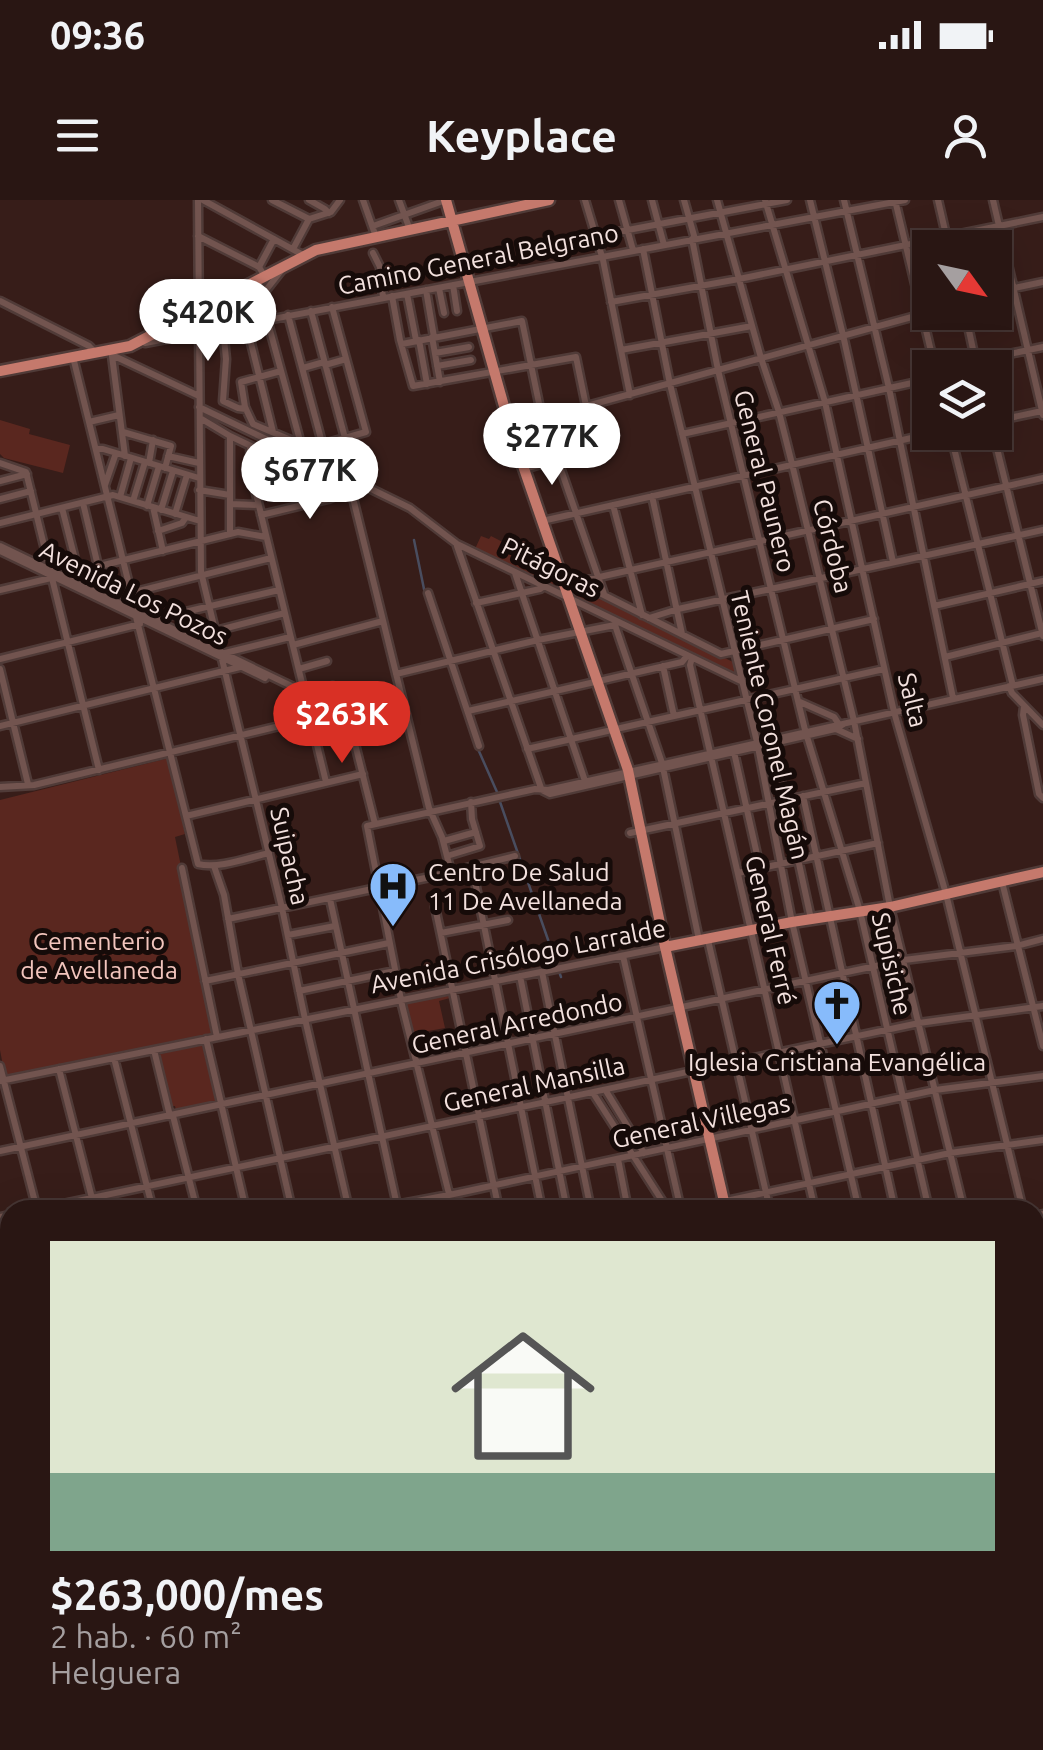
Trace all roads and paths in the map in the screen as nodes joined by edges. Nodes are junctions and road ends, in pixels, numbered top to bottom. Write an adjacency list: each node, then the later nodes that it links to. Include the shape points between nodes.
1 (272, 200): 30 (street)
2 (309, 200): 24 (street)
3 (340, 200): 24 (street)
4 (364, 200): 39 (street)
5 (399, 200): 26 (street)
6 (549, 200): 22 (main road)
7 (585, 200): 42 (street)
8 (619, 200): 36 (street)
9 (652, 200): 32 (street)
10 (684, 200): 29 (street, General Paunero)
11 (717, 200): 25 (street, Córdoba)
12 (787, 200): 21 (street)
13 (810, 200): 27 (street)
14 (844, 200): 23 (street)
15 (905, 200): 20 (street, Camino General Belgrano)
16 (938, 200): 37 (street)
17 (993, 200): 34 (street)
18 (204, 201): 41 (street, Suipacha); 43 (street)
19 (440, 201): 26 (street); 31 (main road)
20 (895, 201): 23 (street, Camino General Belgrano); 47 (street)
21 (766, 202): 25 (street); 33 (street, Salta)
22 (519, 203): 31 (main road)
23 (846, 210): 27 (street, Camino General Belgrano); 52 (street)
24 (328, 213): 30 (street)
25 (720, 213): 29 (street); 40 (street, Córdoba)
26 (404, 215): 35 (street); 39 (street)
27 (814, 217): 33 (street, Camino General Belgrano); 54 (street)
28 (1043, 217): 34 (street)
29 (689, 218): 32 (street); 44 (street, General Paunero)
30 (309, 219): 50 (street)
31 (452, 222): 35 (main road); 60 (main road)
32 (658, 224): 36 (street); 46 (street)
33 (773, 225): 40 (street, Camino General Belgrano); 57 (street, Salta)
34 (999, 226): 38 (street); 65 (street)
35 (410, 230): 39 (main road)
36 (627, 230): 42 (street); 49 (street)
37 (944, 230)
38 (980, 230)
39 (374, 231): 50 (main road)
40 (726, 233): 44 (street, Camino General Belgrano); 59 (street, Córdoba)
41 (198, 236): 58 (street); 68 (street, Suipacha)
42 (596, 236): 53 (street)
43 (274, 239): 50 (street); 58 (street)
44 (694, 239): 46 (street, Camino General Belgrano); 63 (street, General Paunero)
45 (912, 244): 47 (street)
46 (664, 245): 48 (street, Camino General Belgrano)
47 (905, 245): 52 (street); 56 (street)
48 (643, 248): 49 (street, Camino General Belgrano); 69 (street, Teniente Coronel Magán)
49 (633, 250): 53 (street, Camino General Belgrano)
50 (298, 252): 55 (main road)
51 (373, 254): 71 (street)
52 (857, 255): 54 (street); 86 (street)
53 (602, 256): 60 (street, Camino General Belgrano); 73 (street)
54 (825, 261): 57 (street); 90 (street)
55 (288, 262): 58 (main road); 82 (street, via 253,305)
56 (912, 268)
57 (786, 269): 59 (street); 95 (street, Salta)
58 (262, 271): 74 (main road)
59 (739, 279): 63 (street); 84 (street, Córdoba)
60 (470, 282): 62 (street, Camino General Belgrano); 85 (main road)
61 (1043, 282): 65 (street)
62 (453, 285): 64 (street, Camino General Belgrano); 76 (street)
63 (701, 286): 69 (street); 89 (street, General Paunero)
64 (439, 288): 66 (street, Camino General Belgrano); 79 (street)
65 (1014, 288): 100 (street)
66 (426, 290): 67 (street, Camino General Belgrano); 91 (street)
67 (407, 294): 70 (street, Camino General Belgrano); 92 (street)
68 (199, 295): 74 (main road); 77 (street, Suipacha)
69 (652, 295): 73 (street); 93 (street, Teniente Coronel Magán)
70 (392, 296): 71 (street, Camino General Belgrano); 94 (street)
71 (383, 298): 75 (street, Camino General Belgrano)
72 (0, 300): 101 (street)
73 (612, 302): 99 (street)
74 (213, 303): 77 (main road)
75 (332, 307): 78 (street, Camino General Belgrano); 107 (street)
76 (457, 310)
77 (200, 311): 88 (street, Suipacha); 96 (main road)
78 (311, 311): 80 (street, Camino General Belgrano); 109 (street)
79 (444, 313)
80 (288, 315): 82 (street, Camino General Belgrano); 112 (street)
81 (912, 317): 86 (street)
82 (263, 320): 83 (street, Camino General Belgrano); 115 (street)
83 (246, 323): 87 (street, Camino General Belgrano); 117 (street)
84 (752, 326): 89 (street); 106 (street, Córdoba)
85 (483, 327): 91 (street); 110 (street, via 523,322); 116 (main road)
86 (875, 327): 90 (street); 122 (street)
87 (222, 328): 88 (street, Camino General Belgrano); 129 (street, via 223,401)
88 (200, 332): 96 (street, Camino General Belgrano); 125 (street, Suipacha)
89 (710, 334): 93 (street); 113 (street, General Paunero)
90 (843, 336): 95 (street); 124 (street)
91 (433, 337): 92 (street); 102 (street)
92 (418, 340): 94 (street); 120 (street)
93 (661, 342): 99 (street); 121 (street, Teniente Coronel Magán)
94 (402, 344): 120 (street, via 412,386)
95 (808, 345): 106 (street); 126 (street, Salta)
96 (130, 346): 103 (main road, Camino General Belgrano)
97 (469, 346): 102 (street)
98 (1043, 347): 100 (street)
99 (621, 350): 123 (street)
100 (1028, 350): 104 (street); 131 (street)
101 (95, 352): 103 (main road, Camino General Belgrano); 105 (main road, Camino General Belgrano)
102 (435, 353): 111 (street)
103 (114, 354): 125 (street); 132 (street)
104 (1012, 354)
105 (72, 356): 114 (main road, Camino General Belgrano); 136 (street)
106 (761, 358): 113 (street); 130 (street, Córdoba)
107 (346, 359): 109 (street); 143 (street, via 366,432)
108 (471, 360): 111 (street)
109 (325, 364): 112 (street); 143 (street)
110 (532, 365): 116 (street); 127 (street, via 576,357); 135 (street)
111 (437, 366): 118 (street)
112 (303, 368): 143 (street, via 323,442)
113 (718, 370): 121 (street); 137 (street, General Paunero)
114 (0, 371)
115 (282, 372): 117 (street); 140 (street, via 299,438)
116 (495, 372): 118 (street); 138 (main road)
117 (260, 377): 129 (street, via 240,383); 140 (street)
118 (440, 382): 120 (street)
119 (912, 383): 122 (street)
120 (426, 384)
121 (670, 384): 123 (street); 141 (street, Teniente Coronel Magán)
122 (889, 388): 124 (street); 146 (street)
123 (630, 394): 127 (street)
124 (856, 395): 126 (street); 148 (street)
125 (198, 396): 128 (street, Suipacha)
126 (825, 402): 130 (street); 154 (street, Salta)
127 (586, 406): 135 (street)
128 (199, 407): 134 (street, Suipacha); 153 (street, via 270,440)
129 (246, 408): 140 (street, via 252,422)
130 (780, 412): 137 (street); 160 (street, Córdoba)
131 (1043, 412): 133 (street)
132 (119, 415): 136 (street); 139 (street)
133 (1012, 417)
134 (200, 418): 142 (street, Pitágoras); 159 (street, Suipacha)
135 (542, 418): 138 (street)
136 (89, 422): 149 (street)
137 (731, 423): 141 (street); 166 (street, General Paunero)
138 (510, 427): 163 (main road)
139 (123, 432): 145 (street); 156 (street)
140 (273, 432)
141 (682, 434): 173 (street, Teniente Coronel Magán)
142 (230, 436): 147 (street, Pitágoras); 183 (street)
143 (345, 438)
144 (912, 438): 146 (street)
145 (153, 440): 155 (street, via 171,446); 157 (street)
146 (900, 441): 148 (street); 188 (street)
147 (250, 446): 153 (street, Pitágoras); 186 (street)
148 (868, 448): 154 (street); 192 (street)
149 (96, 449): 152 (street); 172 (street)
150 (954, 450): 178 (street)
151 (997, 450): 174 (street)
152 (116, 453): 156 (street); 172 (street)
153 (264, 453): 161 (street, Pitágoras)
154 (837, 455): 160 (street); 199 (street, Salta)
155 (168, 456): 159 (street); 162 (street)
156 (128, 457): 157 (street); 182 (street)
157 (147, 462): 162 (street); 185 (street)
158 (0, 463): 164 (street)
159 (199, 463): 167 (street, Suipacha)
160 (792, 464): 166 (street); 202 (street, Córdoba)
161 (291, 466): 169 (street); 177 (street, Pitágoras)
162 (165, 468): 165 (street); 190 (street); 190 (street)
163 (524, 469): 191 (street, via 559,464); 198 (main road)
164 (26, 472): 170 (street); 176 (street)
165 (187, 475): 167 (street); 194 (street)
166 (744, 475): 173 (street); 207 (street, General Paunero)
167 (199, 478): 175 (street, Suipacha)
168 (1043, 478): 174 (street)
169 (290, 480): 171 (street); 177 (street)
170 (0, 481)
171 (272, 483)
172 (105, 486): 179 (street)
173 (695, 486): 180 (street); 213 (street, Teniente Coronel Magán)
174 (1005, 486): 178 (street); 205 (street)
175 (200, 490): 183 (street); 197 (street, Suipacha)
176 (32, 491): 181 (street); 193 (street)
177 (347, 493): 195 (street); 209 (street, Pitágoras, via 370,488 417,512); 251 (street)
178 (965, 495): 188 (street); 210 (street)
179 (107, 496): 182 (street); 184 (street); 216 (street)
180 (652, 496): 187 (street); 217 (street)
181 (0, 498)
182 (120, 498): 185 (street)
183 (230, 500): 186 (street); 204 (street)
184 (83, 502): 189 (street); 219 (street)
185 (133, 502): 190 (street)
186 (258, 505): 195 (street)
187 (613, 505): 191 (street); 220 (street)
188 (914, 506): 192 (street); 214 (street)
189 (62, 508): 193 (street); 222 (street)
190 (154, 508): 194 (street); 201 (street)
191 (576, 513): 198 (street); 226 (street)
192 (882, 513): 199 (street); 218 (street)
193 (37, 514): 200 (street); 224 (street)
194 (175, 514): 196 (street)
195 (261, 515): 206 (street)
196 (186, 517): 197 (street); 201 (street)
197 (200, 520): 208 (street, Suipacha)
198 (542, 520): 227 (main road)
199 (852, 520): 202 (street); 221 (street, Salta)
200 (0, 523)
201 (158, 530): 212 (street)
202 (808, 530): 207 (street); 228 (street, Córdoba)
203 (1043, 530): 205 (street)
204 (230, 534): 206 (street); 208 (street)
205 (1018, 535): 210 (street); 231 (street)
206 (266, 537): 215 (street)
207 (760, 540): 213 (street); 235 (street, General Paunero)
208 (200, 542): 212 (street); 225 (street, Suipacha)
209 (457, 544): 223 (street, Pitágoras); 243 (street)
210 (977, 544): 214 (street); 239 (street)
211 (0, 548): 224 (street, Avenida Los Pozos)
212 (163, 551): 216 (street)
213 (710, 551): 217 (street); 242 (street, Teniente Coronel Magán)
214 (924, 556): 218 (street); 244 (street)
215 (271, 558): 225 (street); 234 (street)
216 (123, 560): 219 (street); 236 (street)
217 (667, 561): 220 (street); 246 (street)
218 (893, 562): 221 (street)
219 (98, 566): 222 (street)
220 (630, 569): 226 (street); 248 (street)
221 (862, 570): 228 (street); 250 (street, Salta)
222 (78, 571): 224 (street)
223 (515, 572): 232 (street, Pitágoras); 238 (street)
224 (55, 574): 233 (street); 249 (street, Avenida Los Pozos); 261 (street)
225 (201, 575): 236 (street); 245 (street, Suipacha)
226 (598, 576): 230 (street); 240 (street)
227 (562, 578): 230 (street); 241 (main road)
228 (820, 579): 235 (street); 253 (street, Córdoba)
229 (1043, 580): 231 (street)
230 (577, 582): 240 (street)
231 (1030, 584): 239 (street); 257 (street)
232 (544, 586): 238 (street); 241 (street, Pitágoras)
233 (0, 590)
234 (279, 590): 245 (street); 247 (street)
235 (771, 590): 242 (street); 258 (street, General Paunero)
236 (131, 592): 249 (street)
237 (428, 593): 270 (street)
238 (522, 593): 243 (street); 259 (street)
239 (989, 594): 244 (street); 262 (street)
240 (604, 595): 248 (street)
241 (569, 599): 252 (street, Pitágoras); 255 (main road)
242 (723, 601): 246 (street); 263 (street, Teniente Coronel Magán)
243 (476, 604): 264 (street)
244 (934, 606): 267 (street)
245 (210, 608): 249 (street); 254 (street, Suipacha)
246 (678, 610): 248 (street); 256 (street)
247 (285, 614): 254 (street); 260 (street)
248 (646, 616): 256 (street)
249 (142, 619): 261 (street); 265 (street, Avenida Los Pozos); 285 (street)
250 (874, 619): 253 (street); 275 (street, Salta)
251 (383, 621): 260 (street); 278 (street)
252 (616, 624): 255 (street); 266 (street, Pitágoras); 277 (street)
253 (832, 629): 258 (street); 279 (street, Córdoba)
254 (216, 631): 265 (street, Suipacha)
255 (581, 632): 259 (street); 281 (main road)
256 (682, 634): 263 (street, via 720,654)
257 (1043, 634): 262 (street)
258 (783, 638): 263 (street); 286 (street, General Paunero)
259 (538, 640): 264 (street); 287 (street)
260 (292, 641): 265 (street); 274 (street)
261 (68, 642): 268 (street); 294 (street)
262 (1002, 643): 267 (street); 284 (street)
263 (735, 650): 282 (street, Teniente Coronel Magán)
264 (493, 651): 270 (street); 291 (street)
265 (222, 655): 272 (street, Avenida Los Pozos); 276 (street, Suipacha); 288 (street, Avenida Los Pozos)
266 (689, 657): 271 (street); 282 (street, Pitágoras); 297 (street, General Ferré)
267 (944, 657): 289 (street)
268 (0, 658)
269 (327, 661): 274 (street)
270 (452, 661): 278 (street); 298 (street)
271 (663, 666): 277 (street); 300 (street)
272 (240, 667): 276 (street); 288 (street, Avenida Los Pozos)
273 (0, 669): 304 (street)
274 (298, 669): 288 (street)
275 (884, 669): 279 (street); 299 (street, Salta)
276 (225, 672): 285 (street); 310 (street, Suipacha)
277 (632, 673): 281 (street); 303 (street)
278 (396, 674): 338 (street)
279 (844, 678): 286 (street); 302 (street, Córdoba)
280 (1043, 679): 284 (street)
281 (598, 681): 287 (street); 308 (main road)
282 (742, 682): 292 (street, Teniente Coronel Magán)
283 (333, 686): 288 (street)
284 (1011, 686): 289 (street); 295 (street)
285 (155, 688): 294 (street); 317 (street)
286 (796, 689): 292 (street); 293 (street, General Paunero)
287 (555, 690): 291 (street); 311 (street)
288 (304, 695): 301 (street)
289 (953, 698): 299 (street)
290 (344, 700): 296 (street)
291 (510, 700): 298 (street); 316 (street)
292 (747, 700): 297 (street); 314 (street, Teniente Coronel Magán)
293 (799, 701): 305 (street); 309 (street, General Paunero)
294 (84, 706): 304 (street); 321 (street)
295 (1024, 706): 306 (street); 332 (street)
296 (346, 710): 301 (street); 322 (street)
297 (700, 710): 300 (street); 319 (street, General Ferré)
298 (468, 711): 315 (street)
299 (894, 712): 302 (street); 363 (street, Salta)
300 (674, 716): 303 (street)
301 (310, 718): 310 (street); 324 (street)
302 (854, 721): 305 (street); 312 (street, Córdoba)
303 (649, 722): 308 (street); 320 (street)
304 (13, 723): 307 (street); 327 (street)
305 (839, 725): 309 (street); 312 (street)
306 (1043, 725)
307 (0, 726)
308 (615, 729): 311 (street); 323 (main road)
309 (806, 733): 313 (street); 330 (street, Supisiche)
310 (240, 736): 317 (street); 333 (street, Suipacha)
311 (572, 738): 316 (street); 325 (street)
312 (858, 739): 326 (street, Córdoba)
313 (772, 741): 314 (street); 334 (street)
314 (758, 744): 318 (street); 319 (street); 336 (street, Teniente Coronel Magán)
315 (480, 746)
316 (527, 749): 329 (street)
317 (170, 752): 321 (street); 340 (street)
318 (734, 752): 319 (street); 337 (street)
319 (711, 755): 320 (street); 339 (street, General Ferré)
320 (663, 766): 323 (street); 341 (street)
321 (99, 770): 327 (street)
322 (362, 774): 324 (street); 342 (street)
323 (629, 774): 325 (street); 344 (main road)
324 (326, 782): 333 (street)
325 (586, 783): 329 (street)
326 (866, 783): 330 (street); 346 (street, Córdoba)
327 (28, 784): 328 (street)
328 (0, 787)
329 (541, 788): 335 (street)
330 (824, 792): 331 (street); 348 (street, Supisiche)
331 (803, 796): 334 (street); 351 (street)
332 (1042, 797)
333 (256, 799): 340 (street); 347 (street, Suipacha)
334 (785, 800): 336 (street); 352 (street)
335 (471, 802): 338 (street); 343 (street)
336 (769, 803): 337 (street); 353 (street, Teniente Coronel Magán)
337 (747, 808): 339 (street); 357 (street)
338 (430, 812): 342 (street); 345 (street)
339 (724, 813): 341 (street); 360 (street, General Ferré)
340 (186, 816): 354 (street, via 199,866)
341 (675, 824): 344 (street); 379 (street)
342 (371, 825): 362 (street)
343 (476, 832): 345 (street); 349 (street, via 480,846)
344 (636, 832): 383 (main road)
345 (444, 841): 349 (street)
346 (878, 844): 348 (street); 366 (street, Córdoba)
347 (269, 852): 354 (street); 367 (street, Suipacha)
348 (842, 852): 351 (street); 368 (street, Supisiche)
349 (447, 856): 358 (street)
350 (515, 856): 355 (street)
351 (815, 857): 352 (street); 369 (street)
352 (799, 861): 353 (street); 371 (street)
353 (781, 864): 357 (street); 373 (street, Teniente Coronel Magán)
354 (214, 866): 370 (street)
355 (472, 867): 358 (street); 374 (street)
356 (182, 868): 395 (street)
357 (760, 868): 360 (street)
358 (451, 872): 362 (street)
359 (1043, 872): 361 (main road, Avenida Crisólogo Larralde)
360 (738, 873): 376 (street, General Ferré)
361 (1002, 882): 363 (main road, Avenida Crisólogo Larralde); 382 (street)
362 (378, 888): 364 (street); 381 (street)
363 (946, 894): 366 (main road, Avenida Crisólogo Larralde); 384 (street, Salta)
364 (330, 898): 367 (street); 375 (street)
365 (435, 907): 377 (street)
366 (890, 907): 368 (main road, Avenida Crisólogo Larralde); 387 (street, Córdoba)
367 (282, 908): 370 (street); 378 (street, Suipacha)
368 (860, 912): 369 (main road, Avenida Crisólogo Larralde); 389 (street, Supisiche)
369 (828, 916): 371 (main road, Avenida Crisólogo Larralde); 393 (street)
370 (227, 919): 392 (street)
371 (811, 919): 373 (main road, Avenida Crisólogo Larralde)
372 (508, 920): 374 (street)
373 (792, 922): 376 (main road, Avenida Crisólogo Larralde); 398 (street, Teniente Coronel Magán)
374 (484, 924): 377 (street); 397 (street)
375 (335, 926): 378 (street); 385 (street)
376 (751, 930): 379 (main road, Avenida Crisólogo Larralde); 400 (street, General Ferré)
377 (440, 933): 399 (street)
378 (288, 935): 388 (street, Suipacha)
379 (704, 939): 383 (main road, Avenida Crisólogo Larralde); 403 (street)
380 (1043, 939): 382 (street, General Arredondo)
381 (389, 943): 385 (street); 390 (street)
382 (1019, 945): 384 (street, General Arredondo); 405 (street)
383 (665, 946): 386 (street, Avenida Crisólogo Larralde); 407 (main road)
384 (960, 953): 387 (street, General Arredondo); 408 (street, Salta)
385 (342, 954): 388 (street); 396 (street)
386 (623, 956): 391 (street, Avenida Crisólogo Larralde); 409 (street)
387 (904, 960): 389 (street, General Arredondo); 411 (street, Córdoba)
388 (294, 963): 392 (street); 401 (street, Suipacha)
389 (873, 967): 393 (street, General Arredondo); 413 (street, Supisiche)
390 (396, 971): 396 (street); 402 (street)
391 (547, 971): 394 (street, Avenida Crisólogo Larralde); 414 (street)
392 (238, 974): 395 (street); 412 (street)
393 (841, 974): 398 (street, General Arredondo); 416 (street)
394 (520, 976): 397 (street, Avenida Crisólogo Larralde); 418 (street)
395 (206, 981): 415 (street)
396 (347, 981): 401 (street); 406 (street)
397 (496, 981): 399 (street, Avenida Crisólogo Larralde); 420 (street)
398 (807, 982): 400 (street, General Arredondo); 419 (street, Teniente Coronel Magán)
399 (451, 990): 402 (street, Avenida Crisólogo Larralde); 424 (street)
400 (764, 990): 403 (street, General Arredondo); 423 (street, General Ferré)
401 (299, 991): 410 (street, Suipacha)
402 (402, 999): 406 (street, Avenida Crisólogo Larralde); 427 (street)
403 (722, 1000): 407 (street, General Arredondo); 426 (street)
404 (1043, 1006): 405 (street, General Mansilla)
405 (1034, 1008): 408 (street, General Mansilla); 421 (street)
406 (353, 1009): 410 (street, Avenida Crisólogo Larralde); 431 (street)
407 (680, 1009): 409 (street, General Arredondo); 430 (main road)
408 (976, 1016): 411 (street, General Mansilla); 435 (street, Salta)
409 (637, 1018): 414 (street, General Arredondo); 433 (street)
410 (305, 1019): 412 (street, Avenida Crisólogo Larralde); 436 (street, Suipacha)
411 (918, 1023): 413 (street, General Mansilla); 438 (street, Córdoba)
412 (250, 1030): 415 (street, Avenida Crisólogo Larralde); 440 (street)
413 (887, 1030): 416 (street, General Mansilla); 441 (street, Supisiche)
414 (556, 1035): 418 (street, General Arredondo); 442 (street)
415 (217, 1037): 417 (street, Avenida Crisólogo Larralde)
416 (855, 1037): 419 (street, General Mansilla); 444 (street)
417 (206, 1039): 422 (street, Avenida Crisólogo Larralde); 445 (street)
418 (533, 1040): 420 (street, General Arredondo); 443 (street)
419 (821, 1044): 423 (street, General Mansilla); 447 (street, Teniente Coronel Magán)
420 (509, 1045): 424 (street, General Arredondo); 446 (street)
421 (1043, 1046)
422 (154, 1050): 425 (street, Avenida Crisólogo Larralde); 448 (street)
423 (779, 1053): 426 (street, General Mansilla); 450 (street, General Ferré)
424 (465, 1054): 427 (street, General Arredondo); 449 (street)
425 (114, 1058): 429 (street, Avenida Crisólogo Larralde); 451 (street)
426 (736, 1063): 430 (street, General Mansilla); 453 (street)
427 (417, 1064): 431 (street, General Arredondo); 452 (street)
428 (0, 1066): 434 (street)
429 (59, 1069): 434 (street, Avenida Crisólogo Larralde); 454 (street)
430 (694, 1072): 433 (street, General Mansilla); 456 (main road)
431 (368, 1075): 436 (street, General Arredondo); 455 (street)
432 (1043, 1076): 435 (street, General Villegas)
433 (652, 1080): 437 (street, General Mansilla); 461 (street)
434 (2, 1081): 460 (street)
435 (992, 1082): 438 (street, General Villegas); 458 (street, Salta)
436 (320, 1084): 440 (street, General Arredondo); 459 (street, Suipacha)
437 (606, 1090): 439 (street, General Mansilla); 463 (street)
438 (935, 1090): 441 (street, General Villegas); 464 (street, Córdoba)
439 (593, 1093): 442 (street, General Mansilla); 465 (street)
440 (265, 1096): 445 (street, General Arredondo); 466 (street)
441 (903, 1097): 444 (street, General Villegas); 468 (street, Supisiche)
442 (568, 1098): 443 (street, General Mansilla); 469 (street)
443 (546, 1103): 446 (street, General Mansilla); 472 (street)
444 (871, 1104): 447 (street, General Villegas); 470 (street)
445 (222, 1106): 448 (street, General Arredondo); 471 (street)
446 (522, 1108): 449 (street, General Mansilla); 474 (street)
447 (836, 1112): 450 (street, General Villegas); 473 (street, Teniente Coronel Magán)
448 (172, 1116): 451 (street, General Arredondo); 475 (street)
449 (479, 1117): 452 (street, General Mansilla); 477 (street)
450 (794, 1121): 453 (street, General Villegas); 476 (street, General Ferré)
451 (131, 1124): 454 (street, General Arredondo); 478 (street)
452 (432, 1126): 455 (street, General Mansilla); 480 (street)
453 (752, 1130): 456 (street, General Villegas); 479 (street)
454 (75, 1136): 460 (street, General Arredondo); 481 (street)
455 (382, 1137): 459 (street, General Mansilla); 489 (street)
456 (710, 1139): 461 (street, General Villegas); 499 (main road)
457 (1043, 1140): 458 (street)
458 (1007, 1145): 464 (street); 507 (street, Salta)
459 (334, 1146): 466 (street, General Mansilla); 488 (street, Suipacha)
460 (20, 1147): 462 (street, General Arredondo); 482 (street)
461 (667, 1148): 463 (street, General Villegas); 498 (street)
462 (0, 1151)
463 (644, 1153): 465 (street, General Villegas)
464 (950, 1153): 468 (street); 506 (street, Córdoba)
465 (632, 1156): 467 (street, General Villegas); 497 (street)
466 (280, 1158): 471 (street, General Mansilla); 487 (street)
467 (618, 1159): 469 (street, General Villegas); 496 (street)
468 (917, 1160): 470 (street); 505 (street, Supisiche)
469 (582, 1166): 472 (street, General Villegas); 495 (street)
470 (886, 1166): 473 (street); 504 (street)
471 (236, 1168): 475 (street, General Mansilla); 486 (street)
472 (560, 1171): 474 (street, General Villegas); 494 (street)
473 (851, 1174): 476 (street); 503 (street, Teniente Coronel Magán)
474 (535, 1176): 477 (street, General Villegas); 493 (street)
475 (189, 1178): 478 (street, General Mansilla); 485 (street)
476 (809, 1183): 479 (street); 502 (street, General Ferré)
477 (494, 1184): 480 (street, General Villegas); 492 (street)
478 (147, 1186): 481 (street, General Mansilla); 484 (street)
479 (766, 1193): 500 (street); 501 (street)
480 (449, 1195): 490 (street, General Villegas); 491 (street)
481 (92, 1198): 483 (street, General Mansilla)
482 (33, 1200)
483 (83, 1200)
484 (150, 1200)
485 (194, 1200)
486 (244, 1200)
487 (290, 1200)
488 (346, 1200)
489 (396, 1200)
490 (427, 1200)
491 (450, 1200)
492 (497, 1200)
493 (540, 1200)
494 (565, 1200)
495 (589, 1200)
496 (626, 1200)
497 (661, 1200)
498 (680, 1200)
499 (724, 1200)
500 (744, 1200)
501 (768, 1200)
502 (813, 1200)
503 (857, 1200)
504 (894, 1200)
505 (927, 1200)
506 (962, 1200)
507 (1021, 1200)

